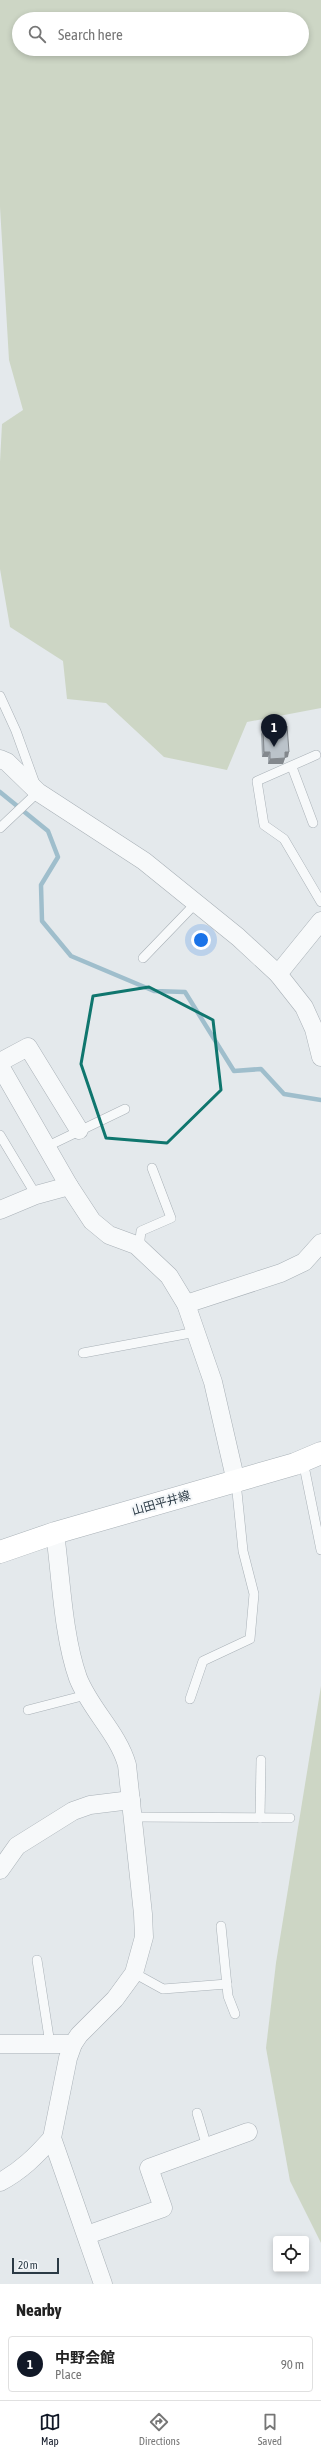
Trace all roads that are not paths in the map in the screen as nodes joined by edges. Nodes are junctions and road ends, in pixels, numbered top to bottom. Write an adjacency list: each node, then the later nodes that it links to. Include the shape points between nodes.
1 (0, 696): 5 (lane, via 16,730)
2 (316, 755): 4 (lane)
3 (0, 759): 5 (street)
4 (292, 767): 6 (lane); 8 (lane, via 257,781 264,825 284,839)
5 (38, 792): 7 (lane); 9 (street, via 144,861)
6 (313, 823)
7 (0, 828)
8 (321, 902)
9 (195, 904): 11 (lane); 12 (street, via 238,937)
10 (321, 921): 12 (street)
11 (143, 958)
12 (278, 974): 13 (street)
13 (317, 1026): 14 (street)
14 (321, 1057)
15 (0, 1062): 18 (street, via 28,1047)
16 (0, 1066): 20 (street)
17 (125, 1109): 18 (lane)
18 (79, 1130): 20 (lane)
19 (0, 1134): 23 (lane)
20 (46, 1147): 22 (street)
21 (152, 1168): 26 (lane, via 171,1218 141,1231)
22 (69, 1186): 23 (street); 26 (street, via 92,1221 109,1235)
23 (36, 1196): 24 (street)
24 (0, 1210)
25 (321, 1243): 27 (street, via 304,1262 281,1273)
26 (139, 1248): 27 (street, via 169,1276)
27 (186, 1304): 28 (street)
28 (196, 1332): 29 (lane); 31 (street, via 213,1382)
29 (82, 1353)
30 (314, 1458): 31 (main road, 山田平井線); 33 (lane)
31 (236, 1482): 32 (main road, 山田平井線); 36 (lane, via 243,1551 254,1594 250,1639 203,1661)
32 (55, 1533): 34 (main road, 山田平井線); 35 (street, via 70,1644 78,1677)
33 (321, 1550)
34 (0, 1552)
35 (86, 1695): 37 (lane); 39 (street, via 123,1751)
36 (190, 1699)
37 (28, 1710)
38 (260, 1760): 40 (lane)
39 (132, 1809): 40 (lane); 42 (street, via 90,1805 73,1811 17,1846); 45 (street, via 144,1937)
40 (260, 1818): 41 (lane)
41 (290, 1818)
42 (0, 1870)
43 (221, 1926): 46 (lane)
44 (37, 1960): 49 (lane)
45 (134, 1973): 46 (lane, via 163,1989); 50 (street, via 115,1999 79,2034)
46 (226, 1984): 47 (lane)
47 (235, 2014)
48 (0, 2044): 49 (street)
49 (50, 2044): 50 (street)
50 (73, 2044): 53 (street)
51 (197, 2113): 54 (lane)
52 (248, 2132): 54 (street)
53 (52, 2138): 55 (street, via 32,2160 14,2175); 56 (street)
54 (207, 2147): 56 (street, via 149,2168 163,2208)
55 (0, 2182)
56 (86, 2235): 57 (street)
57 (103, 2284)

